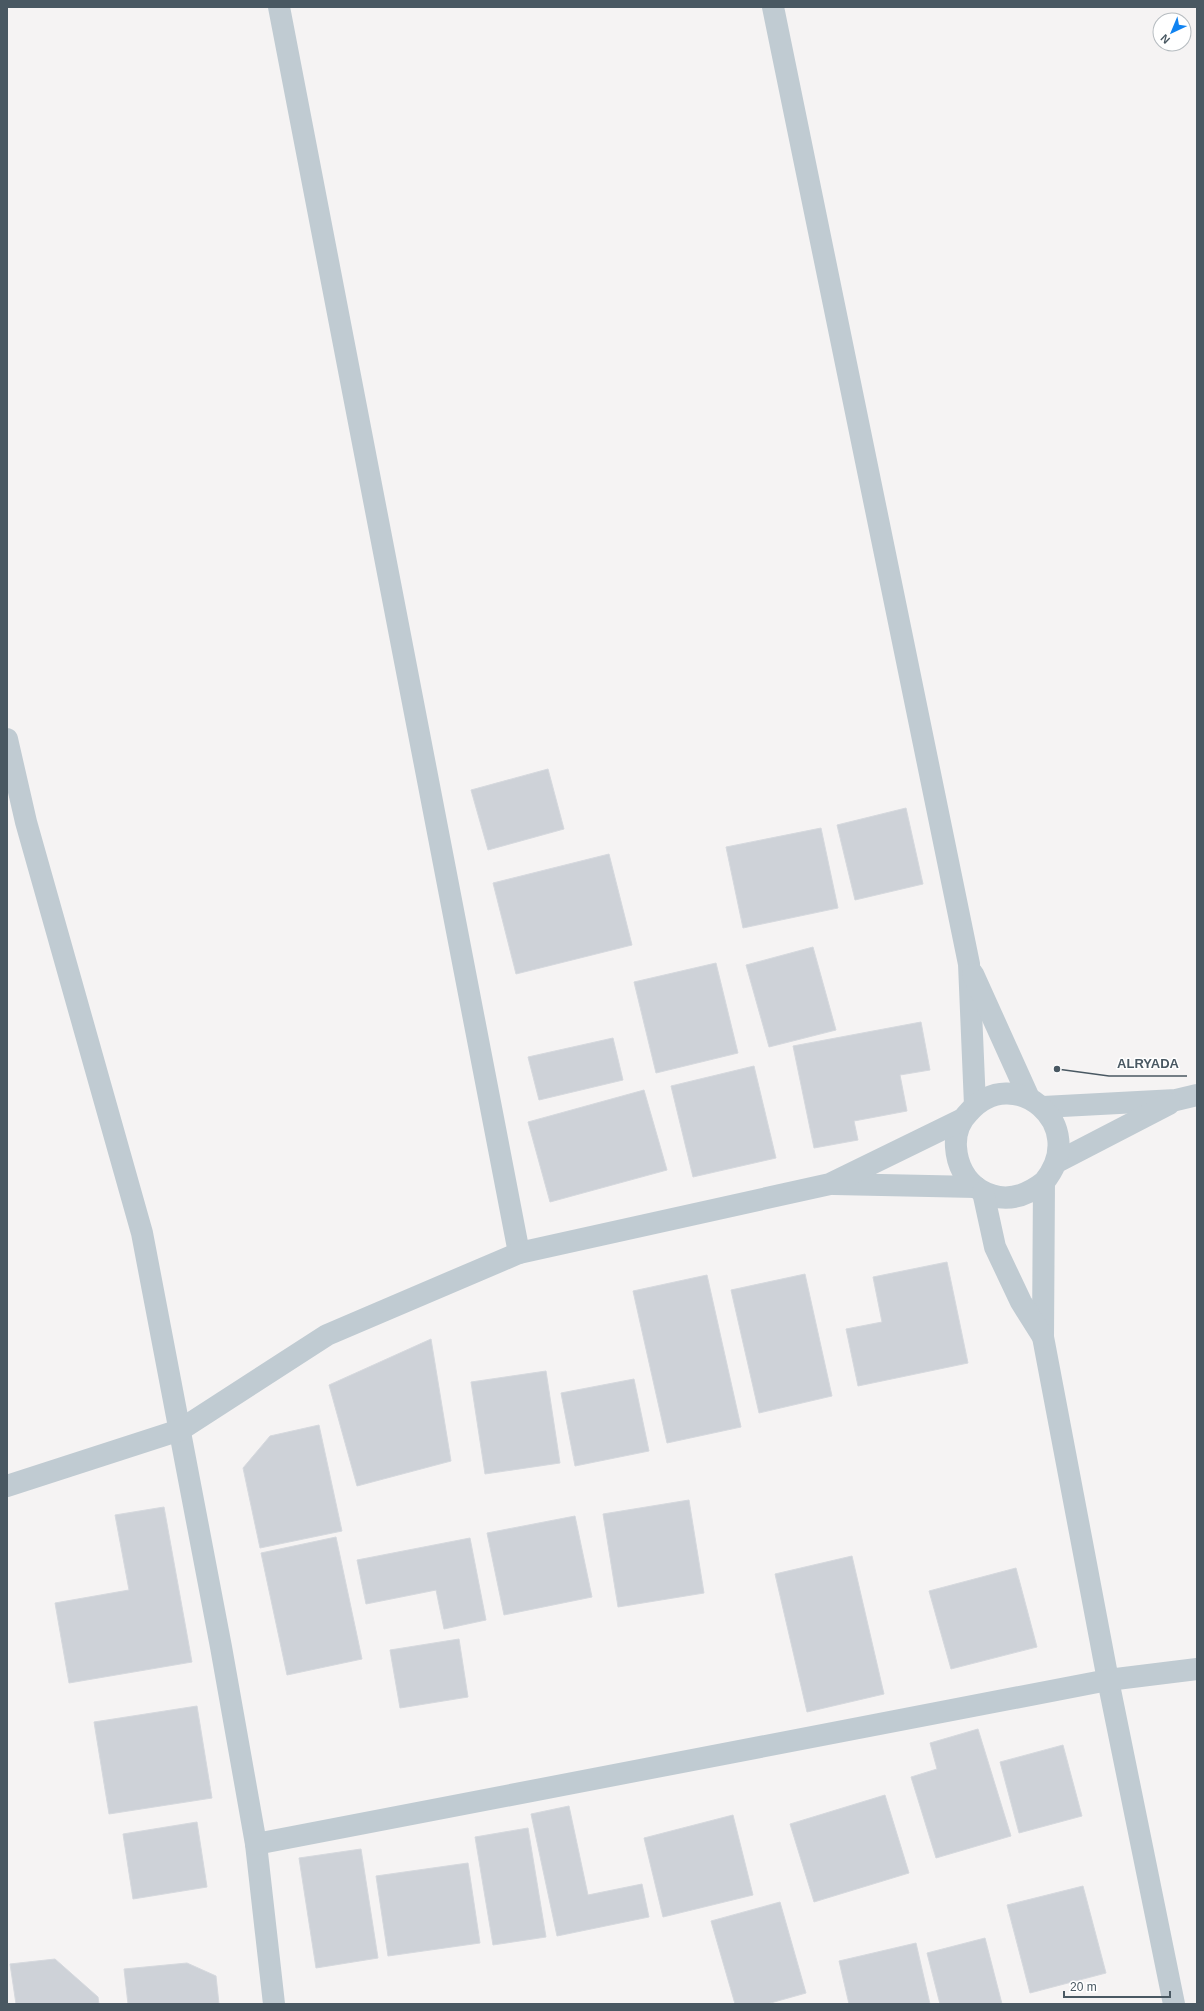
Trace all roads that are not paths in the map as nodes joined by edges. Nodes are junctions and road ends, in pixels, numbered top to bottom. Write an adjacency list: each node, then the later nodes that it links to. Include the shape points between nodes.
1 (279, 7): 13 (street)
2 (773, 7): 4 (street)
3 (7, 739): 15 (street, via 26,822 142,1233)
4 (969, 964): 7 (street); 8 (street)
5 (1197, 1095): 6 (street)
6 (1176, 1100): 7 (street); 9 (street)
7 (1036, 1103): 8 (street, via 1011,1093 992,1096); 9 (street, via 1055,1124 1059,1143)
8 (968, 1112): 11 (street); 12 (street, via 956,1138 956,1156 963,1174)
9 (1057, 1162): 10 (street)
10 (1044, 1182): 12 (street, via 1031,1192 1015,1198 998,1197); 14 (street)
11 (830, 1184): 12 (street); 13 (street)
12 (979, 1189): 14 (street, via 995,1247 1021,1302)
13 (519, 1253): 15 (street, via 327,1335)
14 (1043, 1337): 18 (street)
15 (180, 1430): 16 (street); 19 (street)
16 (7, 1486)
17 (1197, 1669): 18 (street)
18 (1108, 1680): 19 (street); 21 (street)
19 (256, 1844): 20 (street)
20 (274, 2004)
21 (1174, 2004)

